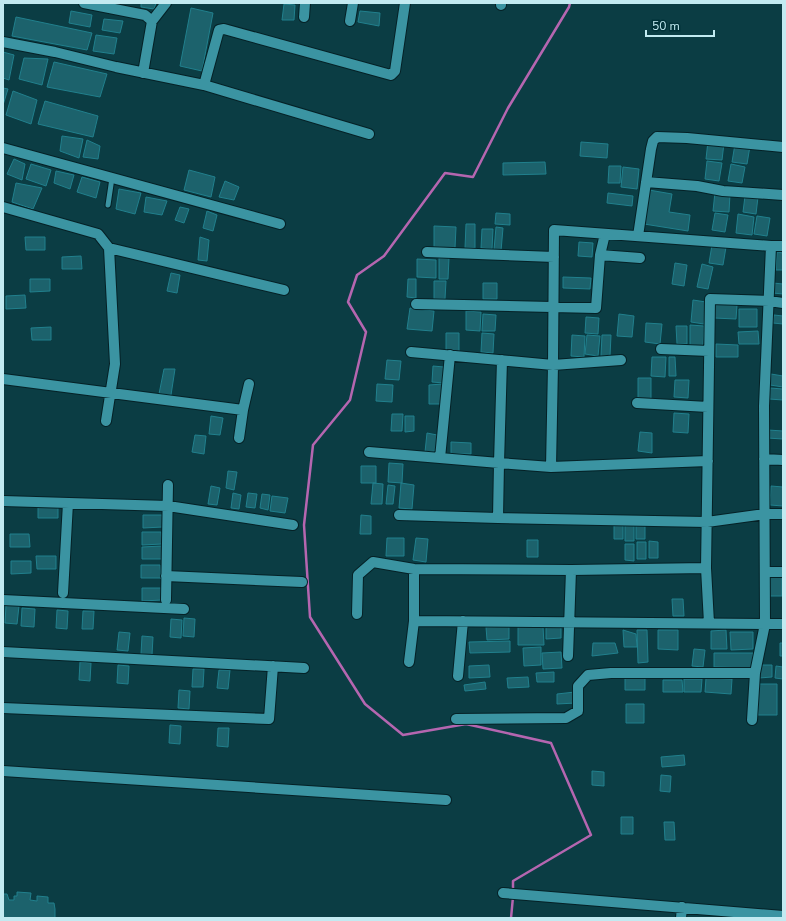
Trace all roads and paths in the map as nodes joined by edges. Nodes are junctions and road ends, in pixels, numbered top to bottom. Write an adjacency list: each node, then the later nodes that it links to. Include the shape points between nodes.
1 (84, 3): 8 (street, via 145,15)
2 (166, 3): 8 (street)
3 (305, 3): 6 (street)
4 (353, 3): 7 (street)
5 (405, 3): 11 (street, via 395,71 391,75 224,29 219,30)
6 (304, 17)
7 (350, 21)
8 (152, 22): 10 (street)
9 (3, 42): 10 (street)
10 (144, 72): 11 (street)
11 (204, 85): 12 (street)
12 (369, 134)
13 (783, 146): 16 (street, via 657,137 651,149)
14 (3, 148): 15 (street)
15 (112, 178): 18 (lane); 20 (street)
16 (646, 182): 17 (street); 22 (street)
17 (783, 195)
18 (108, 205)
19 (3, 207): 25 (street, via 98,234)
20 (280, 224)
21 (605, 234): 22 (street); 27 (street); 28 (street, via 554,230)
22 (638, 236): 23 (street)
23 (771, 246): 24 (street); 31 (street)
24 (783, 246)
25 (109, 248): 30 (street); 44 (street, via 115,364)
26 (427, 252): 28 (street)
27 (600, 255): 29 (street); 34 (street, via 596,308)
28 (554, 257): 34 (street)
29 (640, 258)
30 (284, 290)
31 (769, 301): 33 (street); 36 (street, via 710,299); 52 (street)
32 (416, 304): 34 (street)
33 (783, 304)
34 (554, 308): 41 (street)
35 (661, 349): 36 (street)
36 (709, 351): 46 (street)
37 (411, 352): 38 (street)
38 (450, 355): 39 (street); 51 (street)
39 (502, 360): 41 (street); 55 (street)
40 (621, 360): 41 (street)
41 (553, 365): 56 (street)
42 (3, 379): 44 (street)
43 (249, 384): 47 (street)
44 (110, 393): 47 (street); 48 (street)
45 (637, 402): 46 (street)
46 (708, 407): 54 (street)
47 (243, 410): 49 (street)
48 (106, 421)
49 (239, 438)
50 (369, 452): 51 (street)
51 (440, 458): 55 (street)
52 (764, 459): 53 (street); 61 (street)
53 (783, 460)
54 (708, 461): 56 (street); 65 (street)
55 (499, 463): 56 (street); 64 (street)
56 (552, 467)
57 (168, 485): 60 (street)
58 (3, 501): 59 (street)
59 (68, 503): 60 (street); 74 (street)
60 (168, 506): 66 (street); 72 (street)
61 (765, 514): 62 (street); 65 (street); 70 (street)
62 (783, 514)
63 (399, 515): 64 (street)
64 (498, 518): 65 (street)
65 (707, 522): 67 (street)
66 (293, 525)
67 (706, 568): 69 (street); 82 (street)
68 (414, 569): 69 (street); 78 (street, via 373,562 358,575); 79 (street)
69 (571, 570): 81 (street)
70 (765, 572): 71 (street); 83 (street)
71 (783, 572)
72 (166, 576): 73 (street); 76 (street)
73 (302, 582)
74 (63, 593)
75 (3, 600): 77 (street)
76 (166, 600)
77 (184, 609)
78 (356, 614)
79 (414, 621): 80 (street); 87 (street)
80 (463, 621): 81 (street); 91 (street)
81 (569, 623): 82 (street); 86 (street)
82 (709, 623): 83 (street)
83 (765, 624): 84 (street); 90 (street)
84 (783, 624)
85 (3, 652): 88 (street)
86 (568, 656)
87 (409, 662)
88 (273, 666): 89 (street); 92 (street, via 269,719)
89 (304, 668)
90 (755, 673): 93 (street, via 588,675 578,686 578,711 566,718); 94 (street)
91 (458, 676)
92 (3, 708)
93 (456, 719)
94 (752, 720)
95 (3, 771): 96 (street)
96 (446, 800)
97 (503, 893): 98 (street)
98 (682, 907): 99 (street); 100 (street)
99 (783, 916)
100 (681, 918)

